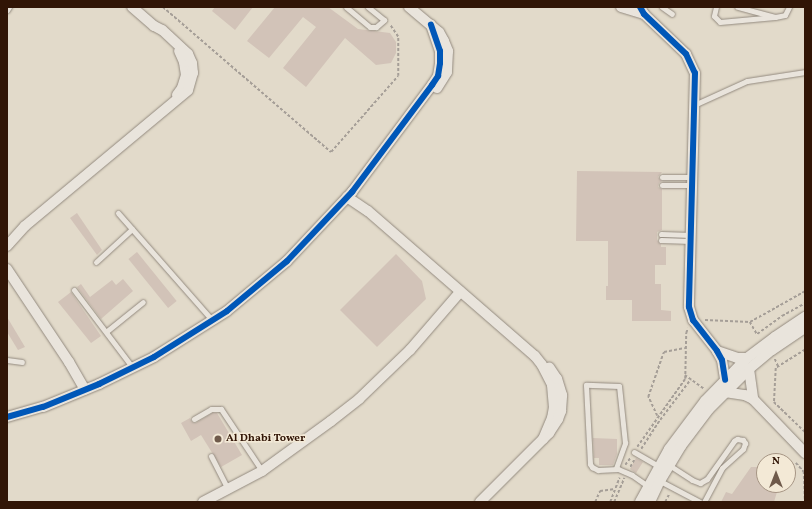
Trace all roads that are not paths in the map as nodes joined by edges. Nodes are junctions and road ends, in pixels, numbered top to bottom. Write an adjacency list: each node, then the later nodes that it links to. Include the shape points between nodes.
1 (9, 7): 11 (lane)
2 (132, 7): 22 (street, via 178,50 184,62 186,75 179,93 149,122)
3 (346, 7): 4 (lane, via 370,27 376,27 384,20)
4 (368, 7)
5 (409, 7): 20 (street, via 431,25 440,50 438,76 424,98)
6 (621, 7): 12 (street)
7 (662, 7): 13 (lane)
8 (716, 7): 14 (lane, via 714,16 720,22)
9 (737, 7): 14 (lane)
10 (789, 7): 14 (lane, via 785,15)
11 (7, 10)
12 (642, 10): 16 (street, via 692,63)
13 (672, 14)
14 (774, 17)
15 (805, 72): 16 (lane, via 747,81)
16 (694, 105): 18 (street)
17 (662, 177): 18 (lane)
18 (692, 181): 19 (lane); 26 (street)
19 (662, 185)
20 (349, 194): 32 (street); 35 (street, via 287,261 248,295)
21 (118, 214): 23 (lane)
22 (25, 226): 25 (street); 28 (street)
23 (132, 229): 29 (lane); 35 (lane)
24 (662, 234): 26 (lane)
25 (7, 237)
26 (691, 238): 27 (lane); 38 (street, via 689,307 693,320)
27 (662, 240)
28 (7, 246)
29 (96, 262)
30 (7, 269): 45 (street, via 67,359)
31 (74, 290): 37 (lane)
32 (460, 292): 56 (street, via 386,375 331,421); 61 (street, via 534,356 548,374 554,396 552,418 543,439)
33 (143, 302): 37 (lane)
34 (805, 317): 39 (street)
35 (212, 321): 42 (street)
36 (805, 328): 43 (street)
37 (107, 332): 42 (lane)
38 (717, 351): 39 (street, via 727,356); 44 (street)
39 (747, 358): 44 (street)
40 (7, 360): 41 (lane)
41 (22, 362)
42 (133, 368): 45 (street)
43 (749, 369): 46 (street); 47 (street)
44 (725, 380): 54 (street, via 686,424)
45 (81, 391): 48 (street, via 43,407)
46 (725, 392): 47 (street); 53 (street, via 695,427)
47 (753, 399): 51 (street)
48 (7, 417)
49 (194, 419): 56 (lane, via 212,409 221,410)
50 (636, 453): 54 (lane)
51 (805, 453)
52 (211, 456): 59 (lane)
53 (669, 465): 57 (street); 65 (lane, via 700,483 707,479 734,440 743,440 743,449 722,468)
54 (658, 466): 58 (street)
55 (616, 468): 55 (lane, via 598,470 590,464 586,385 619,386 624,443); 58 (lane)
56 (262, 471): 59 (street)
57 (660, 481): 63 (street); 64 (lane)
58 (648, 486): 62 (street)
59 (228, 489): 60 (street)
60 (204, 502)
61 (480, 502)
62 (640, 502)
63 (650, 502)
64 (700, 502)
65 (704, 502)

